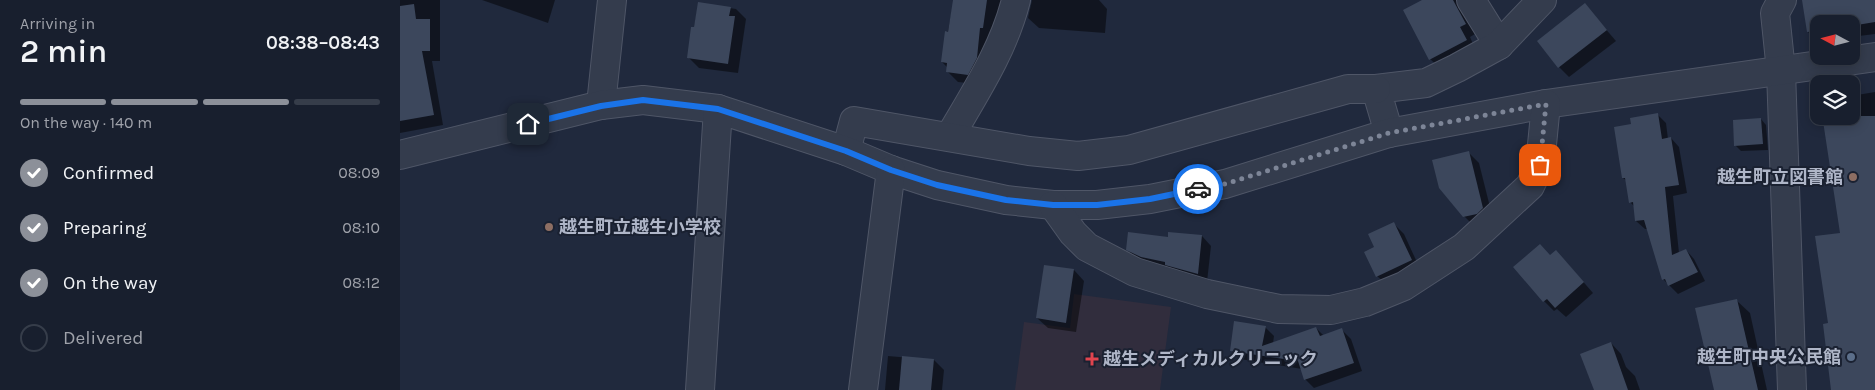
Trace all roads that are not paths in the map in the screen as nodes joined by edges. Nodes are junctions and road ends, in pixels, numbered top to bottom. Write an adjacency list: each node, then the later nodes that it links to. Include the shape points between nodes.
1 (612, 0): 11 (street)
2 (1016, 0): 14 (street, via 996,56)
3 (1470, 0): 6 (street)
4 (1542, 0): 6 (street)
5 (1782, 0): 8 (street, via 1775,12)
6 (1499, 45): 9 (street, via 1426,83)
7 (1875, 57): 8 (street)
8 (1781, 71): 10 (street); 21 (street)
9 (1376, 89): 13 (street); 14 (street, via 1348,89 1129,150 1078,156 1029,151)
10 (1546, 104): 13 (street); 18 (street, via 1540,165 1530,186 1464,247 1404,286 1366,302 1332,310 1279,309 1207,294 1135,272 1087,248)
11 (601, 106): 12 (street, via 643,100); 16 (street)
12 (718, 109): 15 (street); 19 (street)
13 (1389, 133): 18 (street, via 1225,184 1150,199 1097,205)
14 (950, 136): 15 (street, via 854,121)
15 (846, 151): 17 (street)
16 (400, 155)
17 (891, 170): 18 (street, via 937,185); 20 (street)
18 (1053, 205)
19 (700, 390)
20 (862, 390)
21 (1792, 390)

